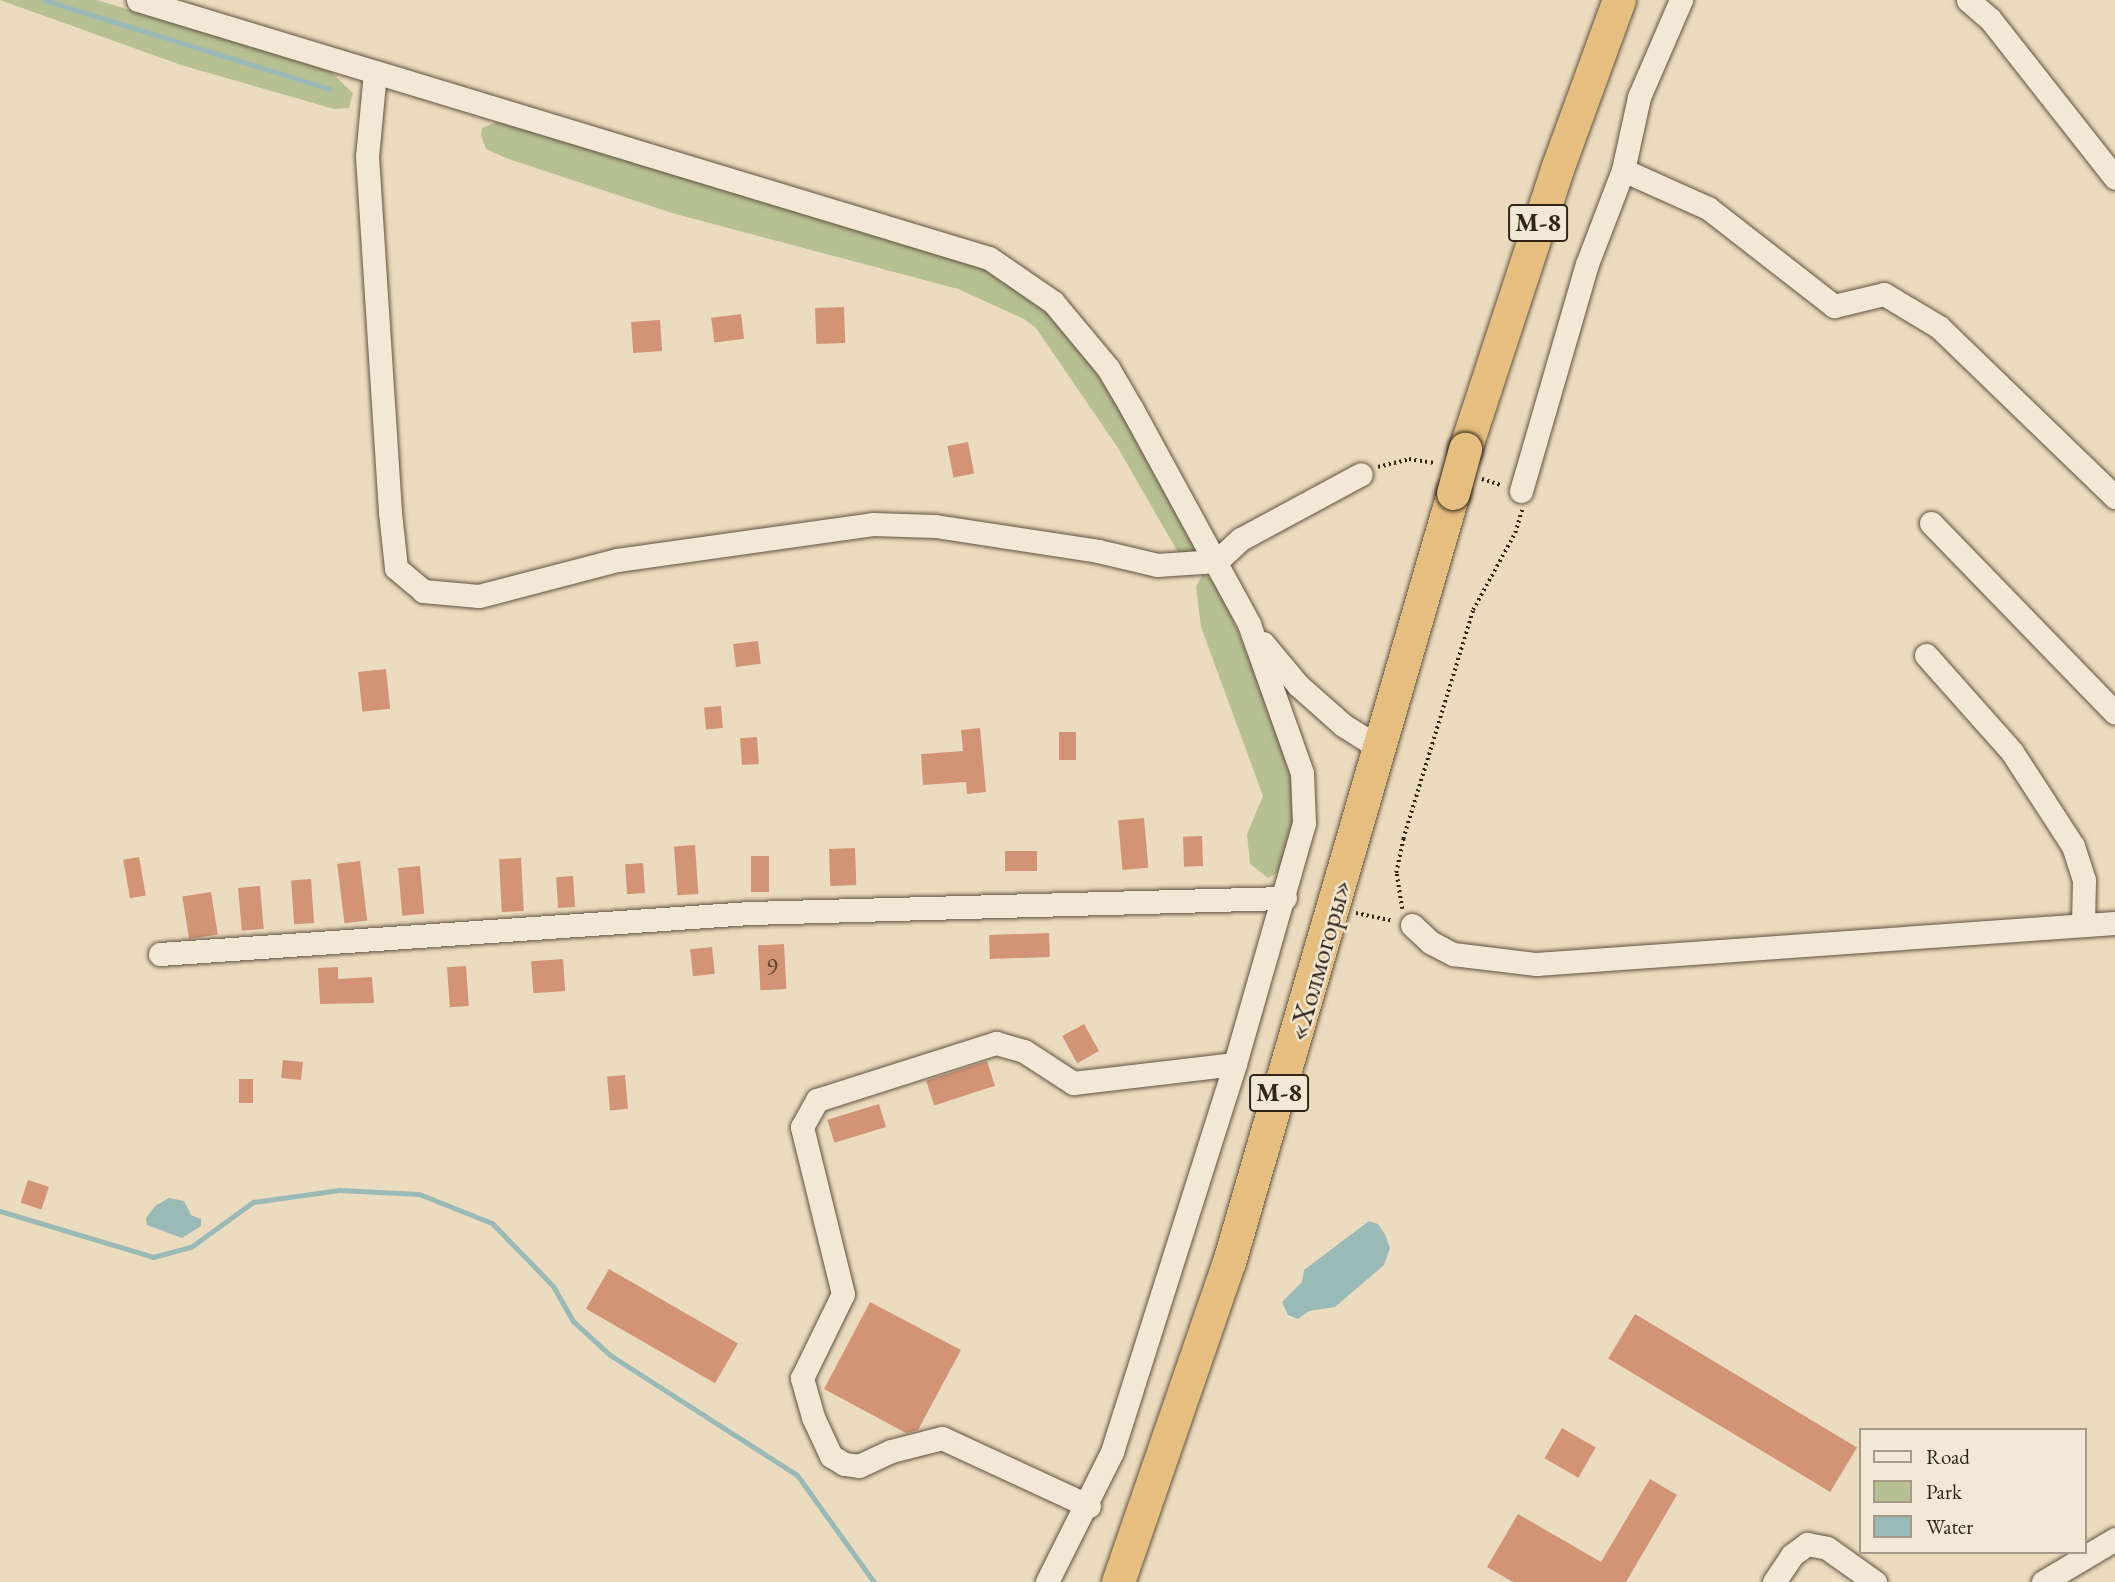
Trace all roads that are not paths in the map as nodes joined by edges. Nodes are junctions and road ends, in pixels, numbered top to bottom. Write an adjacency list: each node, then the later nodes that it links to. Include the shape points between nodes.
1 (138, 0): 5 (street)
2 (1619, 0): 18 (highway, «Холмогоры» / М-8, bridge, via 1556,169 1465,449)
3 (1681, 0): 6 (street, via 1639,97)
4 (1968, 0): 7 (street, via 1990,19)
5 (375, 72): 12 (street, via 989,258 1020,276 1053,302 1108,368); 12 (street, via 367,156 390,512 396,568 423,591 479,596 617,560 872,524 935,526 1098,551 1157,565)
6 (1623, 170): 9 (street, via 1587,264); 10 (street, via 1707,208 1834,306 1884,294 1939,327)
7 (2115, 178)
8 (1361, 474): 12 (street, via 1241,539)
9 (1521, 491)
10 (2115, 498)
11 (1931, 523): 17 (street)
12 (1217, 561): 13 (street)
13 (1249, 624): 15 (street); 16 (street)
14 (1926, 655): 22 (street, via 2012,752 2073,846 2084,880)
15 (1298, 685): 16 (street); 18 (street, via 1343,725)
16 (1277, 702): 19 (street, via 1305,795 1298,850)
17 (2115, 713)
18 (1381, 749): 28 (highway, «Холмогоры» / М-8, via 1229,1262)
19 (1285, 898): 23 (street, via 750,913); 24 (street)
20 (2115, 923): 22 (street)
21 (1412, 925): 22 (street, via 1453,954 1536,964)
22 (2083, 925)
23 (160, 954)
24 (1235, 1064): 25 (street, via 1112,1451); 25 (street, via 1073,1083 1024,1051 996,1044 817,1100 802,1127 843,1294 802,1378 831,1456 859,1466 891,1451 942,1438)
25 (1089, 1506): 27 (street)
26 (2115, 1539): 31 (street)
27 (1047, 1582)
28 (1118, 1582)
29 (1774, 1582): 30 (street, via 1792,1555 1807,1544 1827,1548)
30 (1875, 1582)
31 (2043, 1582)

